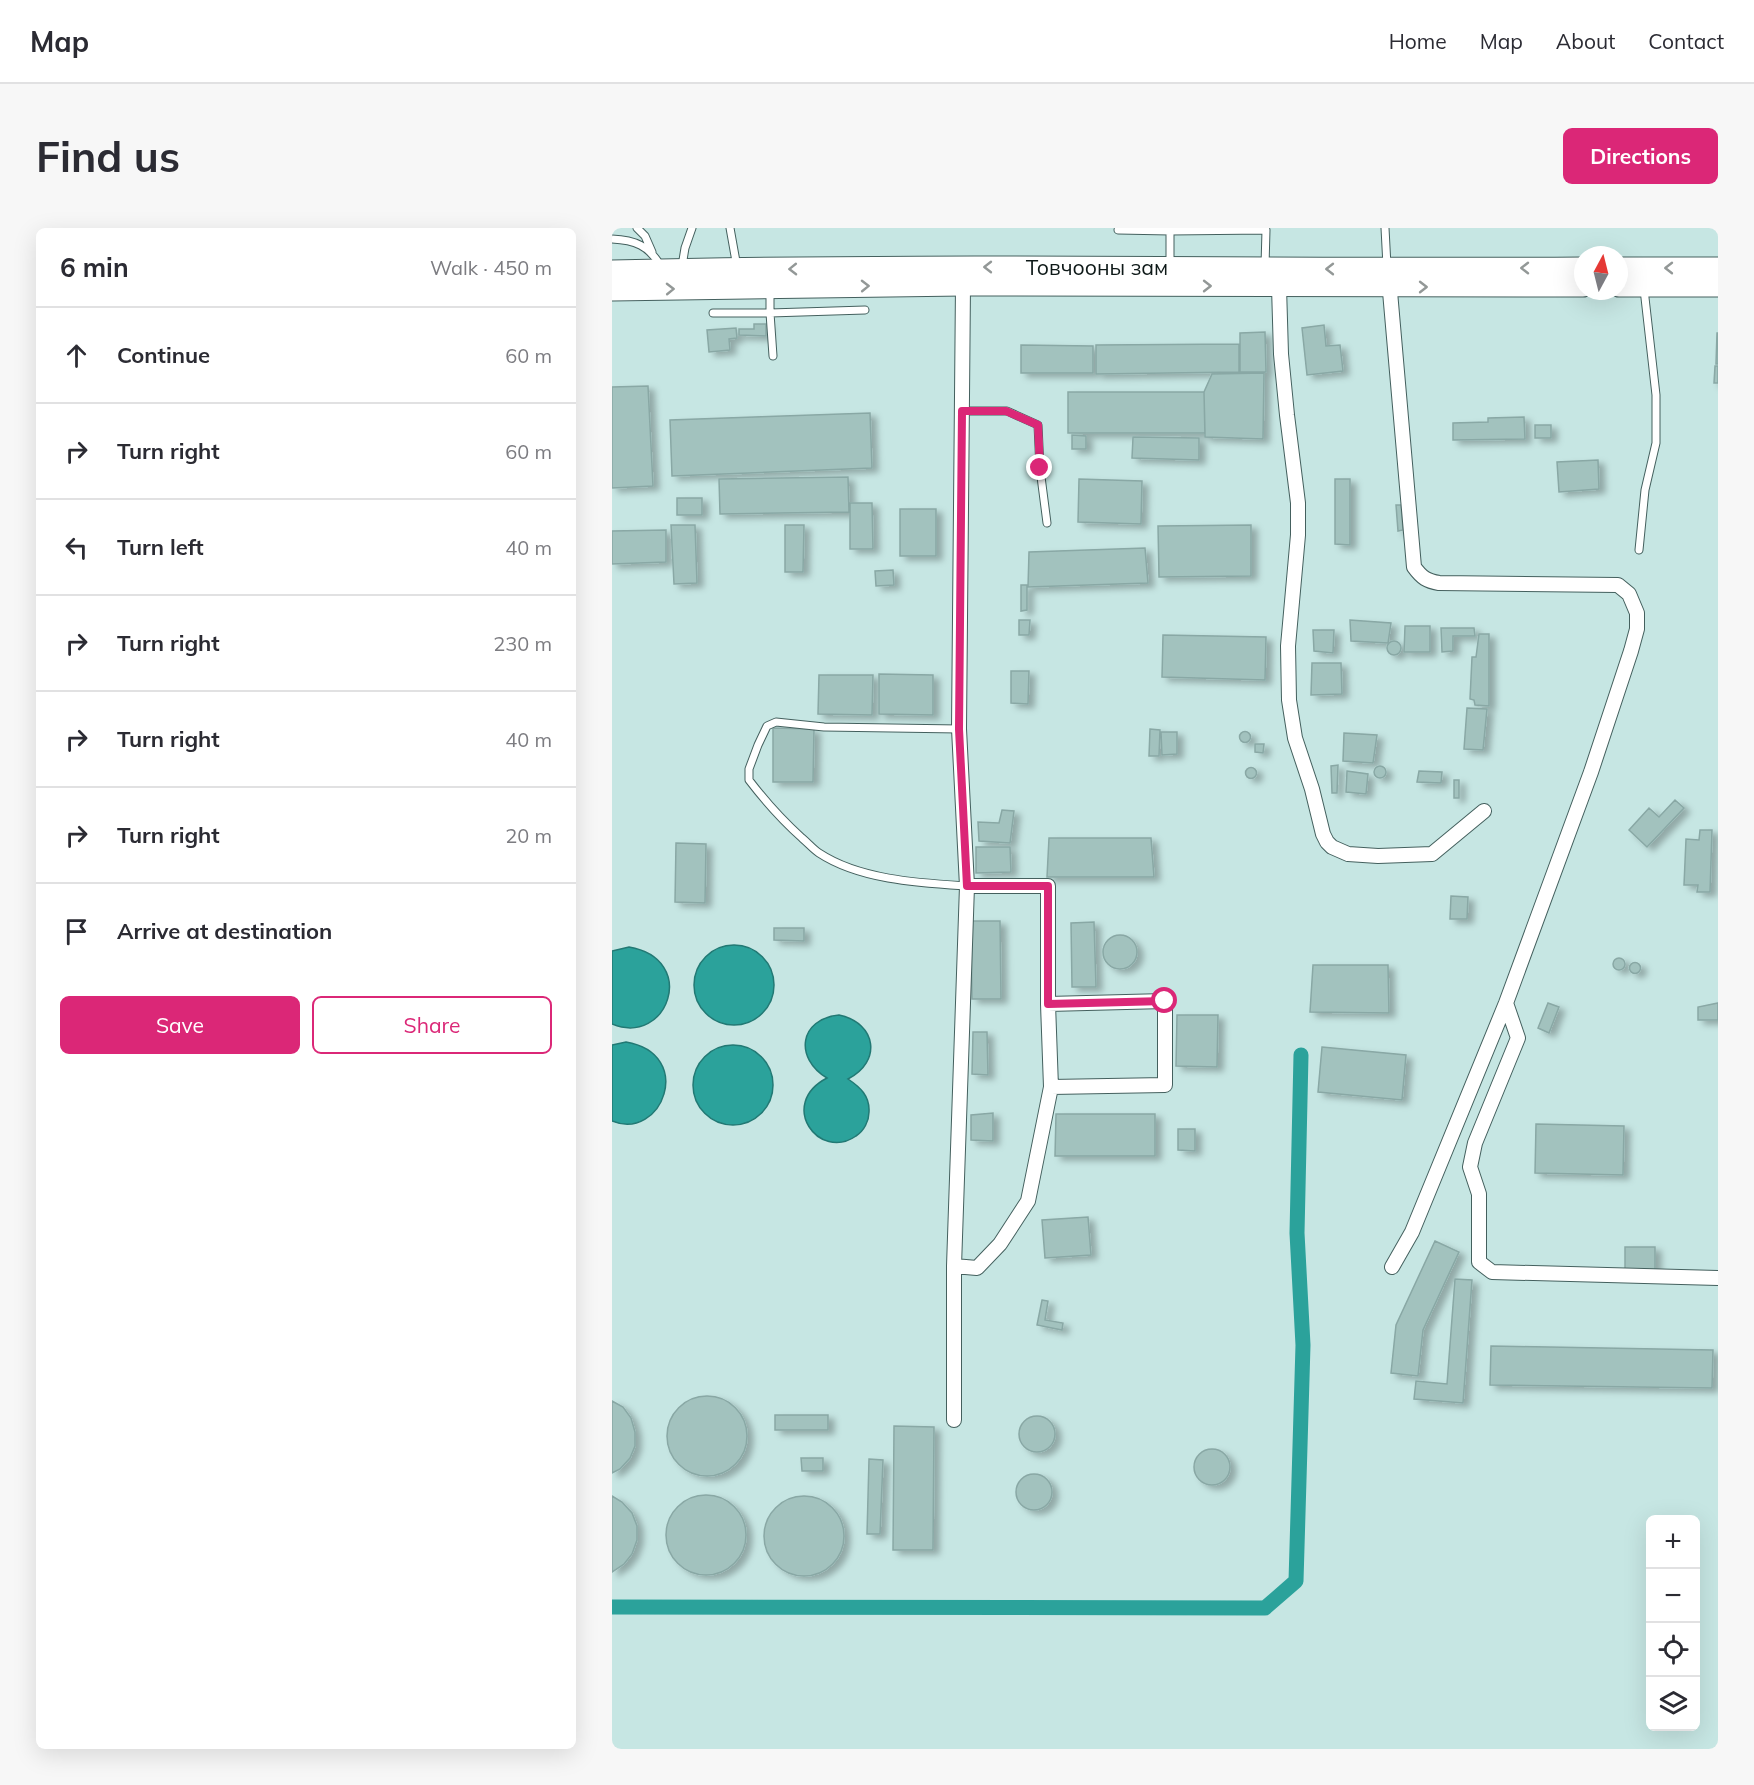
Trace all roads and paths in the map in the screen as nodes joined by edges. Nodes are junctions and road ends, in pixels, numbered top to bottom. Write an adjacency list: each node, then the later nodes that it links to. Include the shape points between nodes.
1 (637, 228): 8 (lane)
2 (692, 228): 14 (lane)
3 (730, 228): 15 (lane)
4 (1385, 228): 17 (lane)
5 (1118, 231): 6 (lane)
6 (1170, 231): 9 (lane); 10 (lane, via 1266,230)
7 (612, 239): 8 (lane, via 623,239)
8 (652, 252): 14 (lane)
9 (1170, 268): 10 (highway, Товчооны зам); 15 (highway, Товчооны зам, one-way to 15)
10 (1265, 268): 17 (highway, Товчооны зам, one-way to 10)
11 (1574, 268): 17 (highway, Товчооны зам, one-way to 17)
12 (1628, 268): 13 (highway, one-way to 12)
13 (1718, 268)
14 (672, 270): 15 (highway, Товчооны зам); 16 (highway, Товчооны зам)
15 (738, 270)
16 (612, 271)
17 (1389, 278): 19 (highway, Товчооны зам, one-way to 19); 23 (highway, Товчооны зам); 36 (street, via 1414,567 1422,578 1439,583 1618,585 1629,594 1637,613 1631,651 1591,772)
18 (963, 285): 23 (highway, Товчооны зам, one-way to 23); 24 (highway, Товчооны зам, one-way to 18); 30 (street)
19 (1574, 286)
20 (1628, 286): 21 (highway)
21 (1644, 286): 22 (highway); 32 (lane, via 1656,395 1656,443 1645,490)
22 (1718, 286)
23 (1279, 287): 34 (street, via 1281,354 1298,503 1288,646 1289,700 1295,738 1323,834 1332,847 1348,854 1432,854)
24 (770, 288): 25 (highway, Товчооны зам, one-way to 24); 28 (lane)
25 (612, 290)
26 (865, 310): 28 (lane)
27 (713, 313): 28 (lane)
28 (770, 313): 29 (lane)
29 (773, 356)
30 (962, 411): 31 (lane, via 1006,411 1038,425); 33 (street)
31 (1047, 523)
32 (1639, 550)
33 (959, 729): 35 (street); 35 (lane, via 824,727 776,722 767,726 758,745 749,780 796,833 819,853 844,866 910,883)
34 (1484, 811)
35 (967, 886): 37 (street, via 1048,886); 39 (street)
36 (1506, 1003): 40 (street, via 1412,1232); 41 (street, via 1518,1038 1475,1143 1470,1167 1479,1194 1479,1262 1492,1272)
37 (1048, 1004): 38 (street); 38 (street, via 1165,1001 1165,1085)
38 (1051, 1087): 39 (street, via 1028,1201 1000,1244 977,1268)
39 (954, 1266): 42 (street)
40 (1392, 1267)
41 (1718, 1278)
42 (954, 1420)

